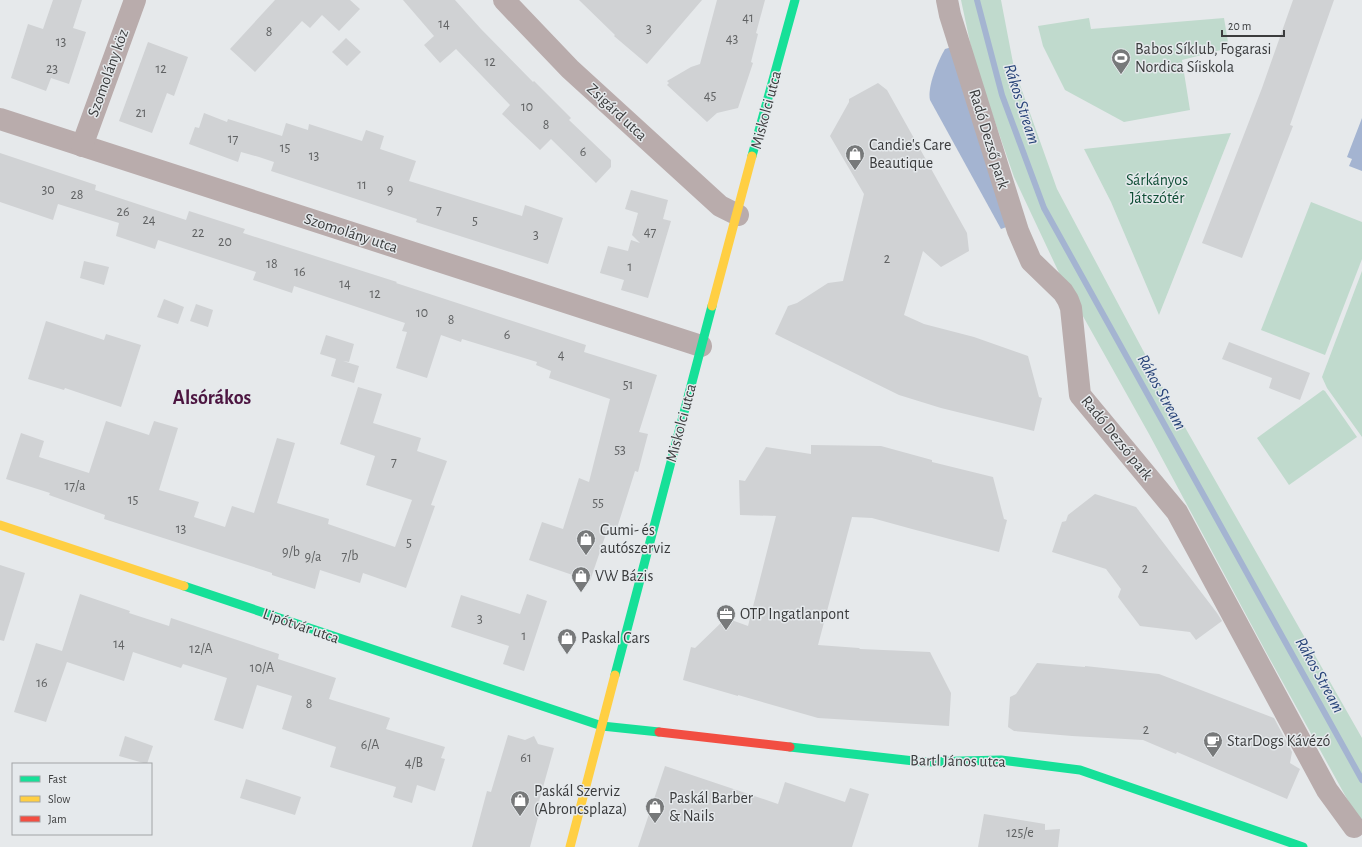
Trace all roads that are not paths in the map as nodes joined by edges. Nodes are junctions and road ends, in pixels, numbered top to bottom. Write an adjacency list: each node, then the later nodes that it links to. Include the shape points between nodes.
1 (134, 0): 6 (street, Szomolány köz)
2 (504, 0): 7 (street, Zsigárd utca, via 570,69 720,206)
3 (795, 0): 7 (street, Miskolci utca)
4 (947, 0): 11 (street, Radó Dezső park, via 1018,231 1031,261 1072,298 1080,395 1177,512 1327,790)
5 (0, 119): 6 (street, Szomolány utca)
6 (82, 146): 8 (street, Szomolány utca)
7 (738, 215): 8 (street, Miskolci utca)
8 (702, 346): 10 (street, Miskolci utca)
9 (0, 526): 10 (street, Lipótvár utca)
10 (602, 726): 12 (street, Miskolci utca); 13 (street, Bartl János utca, via 923,762 1001,760 1080,770)
11 (1354, 827)
12 (570, 847)
13 (1303, 847)

